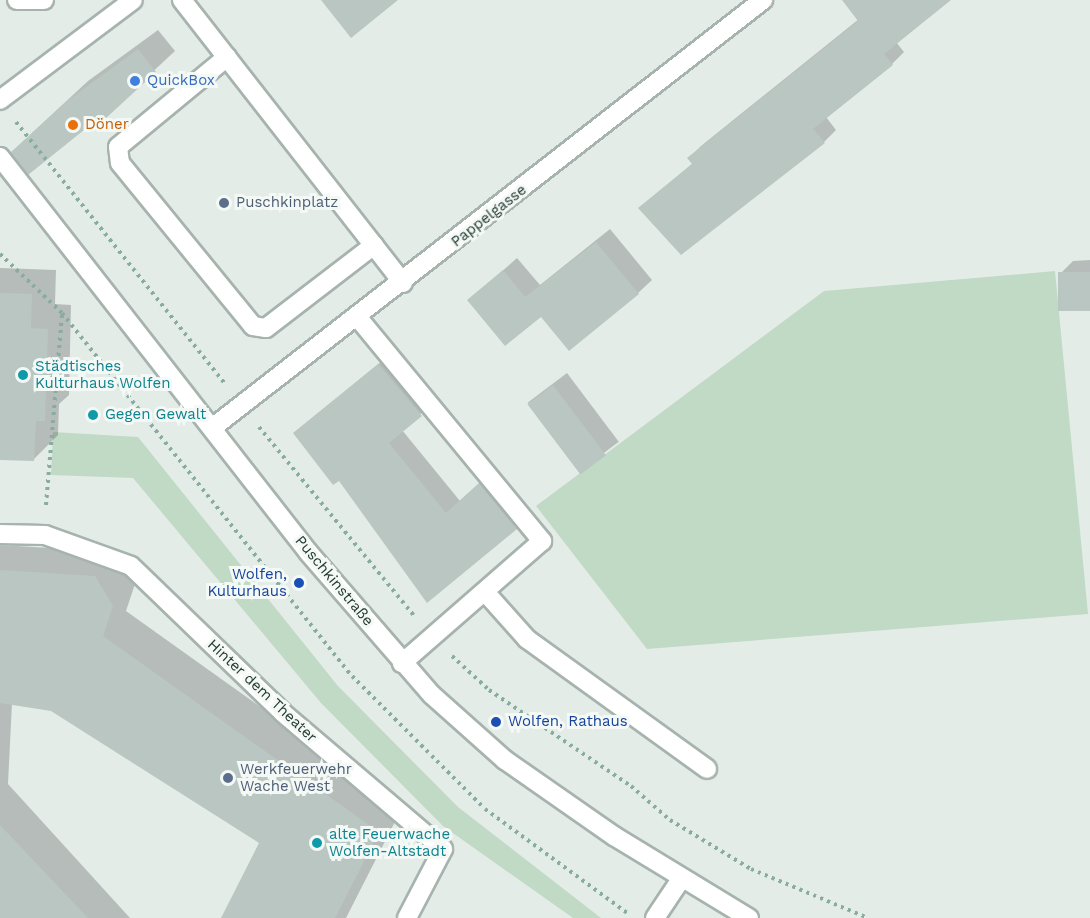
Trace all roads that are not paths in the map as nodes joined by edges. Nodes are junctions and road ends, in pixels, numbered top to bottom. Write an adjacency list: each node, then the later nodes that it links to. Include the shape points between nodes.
1 (17, 0): 2 (street)
2 (44, 0)
3 (133, 0): 7 (street)
4 (182, 0): 6 (street)
5 (763, 0): 10 (street, Pappelgasse)
6 (227, 57): 9 (street); 9 (street, via 118,147 120,163 253,326 266,328)
7 (4, 107)
8 (0, 157): 12 (street, Puschkinstraße)
9 (374, 245): 10 (street)
10 (403, 283): 11 (street, Pappelgasse)
11 (359, 319): 12 (street, Pappelgasse); 14 (street, via 542,541)
12 (212, 428): 15 (street, Puschkinstraße)
13 (0, 534): 18 (street, Hinter dem Theater, via 45,535 131,566 283,713 443,849)
14 (486, 593): 15 (street); 16 (street, via 527,639)
15 (402, 663): 17 (street, Puschkinstraße, via 505,760)
16 (707, 769)
17 (681, 879): 19 (street); 20 (street, Puschkinstraße)
18 (407, 918)
19 (655, 918)
20 (750, 918)

